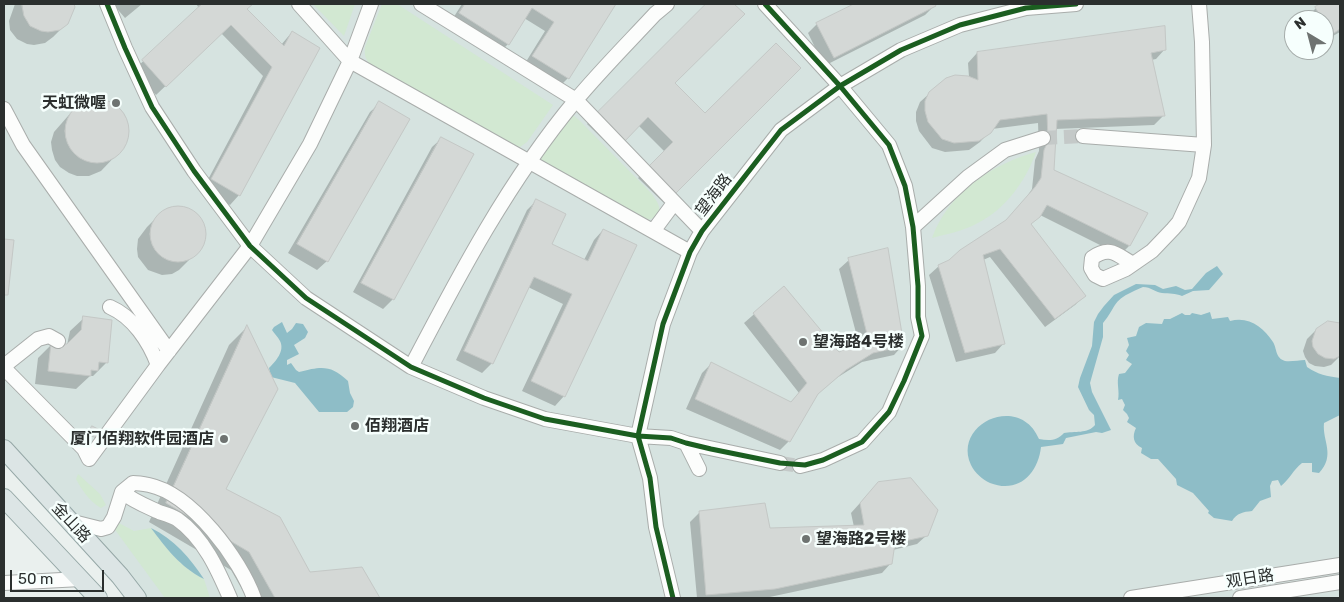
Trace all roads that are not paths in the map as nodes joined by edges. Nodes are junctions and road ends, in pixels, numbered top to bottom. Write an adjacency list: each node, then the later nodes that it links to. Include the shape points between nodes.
1 (108, 4): 21 (street, via 152,107 194,171)
2 (299, 4): 9 (street)
3 (371, 4): 9 (street)
4 (421, 4): 11 (street)
5 (667, 4): 11 (street)
6 (765, 4): 10 (street)
7 (1076, 4): 10 (street, 望海路, via 1026,8 960,25 900,50)
8 (1199, 4): 15 (street)
9 (350, 61): 16 (street); 21 (street, via 310,144)
10 (840, 86): 18 (street, via 889,145 905,186); 20 (street, 望海路, via 781,130)
11 (576, 100): 16 (street); 17 (street)
12 (4, 109): 26 (street, via 23,145)
13 (1084, 136): 15 (street)
14 (1043, 138): 18 (street, via 1005,150 968,177)
15 (1204, 145): 23 (street, via 1199,178 1179,222 1152,251)
16 (529, 162): 19 (street); 29 (street, via 473,252)
17 (674, 203): 19 (street); 20 (street)
18 (913, 227): 34 (street, via 922,336 889,412 862,442 824,460)
19 (654, 230): 22 (street)
20 (702, 231): 22 (street, 望海路)
21 (250, 246): 26 (street); 29 (street, via 306,298)
22 (690, 252): 30 (street, 望海路, via 663,324)
23 (1133, 264)
24 (110, 307): 27 (street, via 135,325)
25 (58, 340): 28 (street, via 49,336 38,339)
26 (169, 351): 27 (street)
27 (158, 365): 28 (street, via 90,459)
28 (4, 367)
29 (411, 367): 30 (street, via 545,419)
30 (638, 436): 31 (street, via 671,438); 47 (street, 望海路, via 650,478 656,527)
31 (686, 443): 33 (street); 35 (street)
32 (4, 449): 38 (main road, 金山路)
33 (780, 462)
34 (800, 466)
35 (699, 469)
36 (122, 492): 38 (street, via 108,527 101,529); 45 (street, via 176,519 191,532 207,551); 46 (street, via 133,483 150,485 169,493 196,513 235,559)
37 (4, 498): 40 (main road, 金山路)
38 (68, 521): 44 (main road, 金山路)
39 (1340, 565): 48 (street, 观日路)
40 (82, 579): 42 (street); 43 (main road, 金山路)
41 (1340, 582): 49 (street, 观日路)
42 (4, 583)
43 (98, 598)
44 (137, 598)
45 (230, 598)
46 (254, 598)
47 (674, 598)
48 (1131, 598)
49 (1240, 598)

